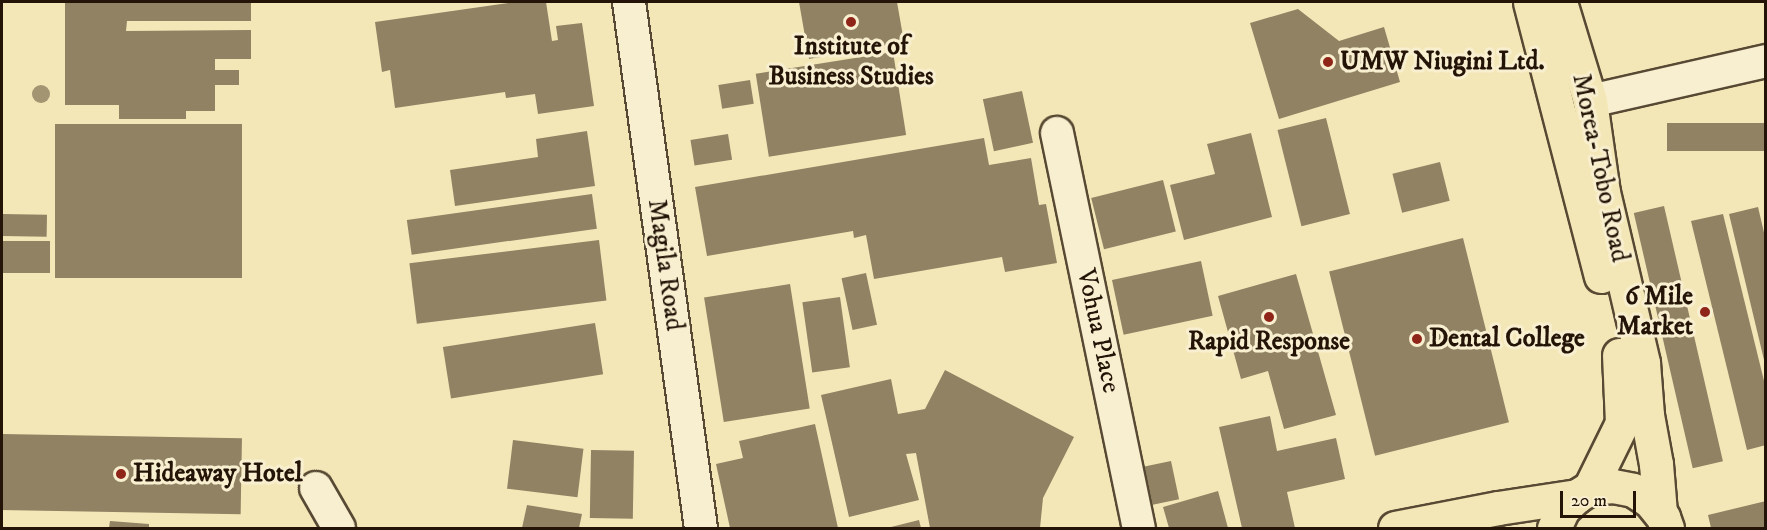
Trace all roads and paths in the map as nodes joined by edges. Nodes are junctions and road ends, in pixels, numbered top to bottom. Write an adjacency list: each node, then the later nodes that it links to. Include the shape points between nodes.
1 (629, 2): 12 (street, Magila Road)
2 (1530, 2): 7 (main road, Morea-Tobo Road)
3 (1560, 2): 5 (main road, Morea-Tobo Road)
4 (1766, 61): 5 (street)
5 (1590, 101): 7 (main road, via 1575,136); 10 (main road, Morea-Tobo Road, via 1603,192 1643,363)
6 (1057, 133): 13 (street, Vohua Place)
7 (1573, 175): 9 (main road, Morea-Tobo Road, via 1604,284 1621,363 1622,423)
8 (316, 488): 11 (street)
9 (1584, 492): 10 (main road, via 1613,486 1633,490 1650,501); 14 (main road); 15 (main road, Morea-Tobo Road, via 1563,509)
10 (1664, 521)
11 (339, 528)
12 (701, 528)
13 (1139, 528)
14 (1395, 528)
15 (1554, 528)

